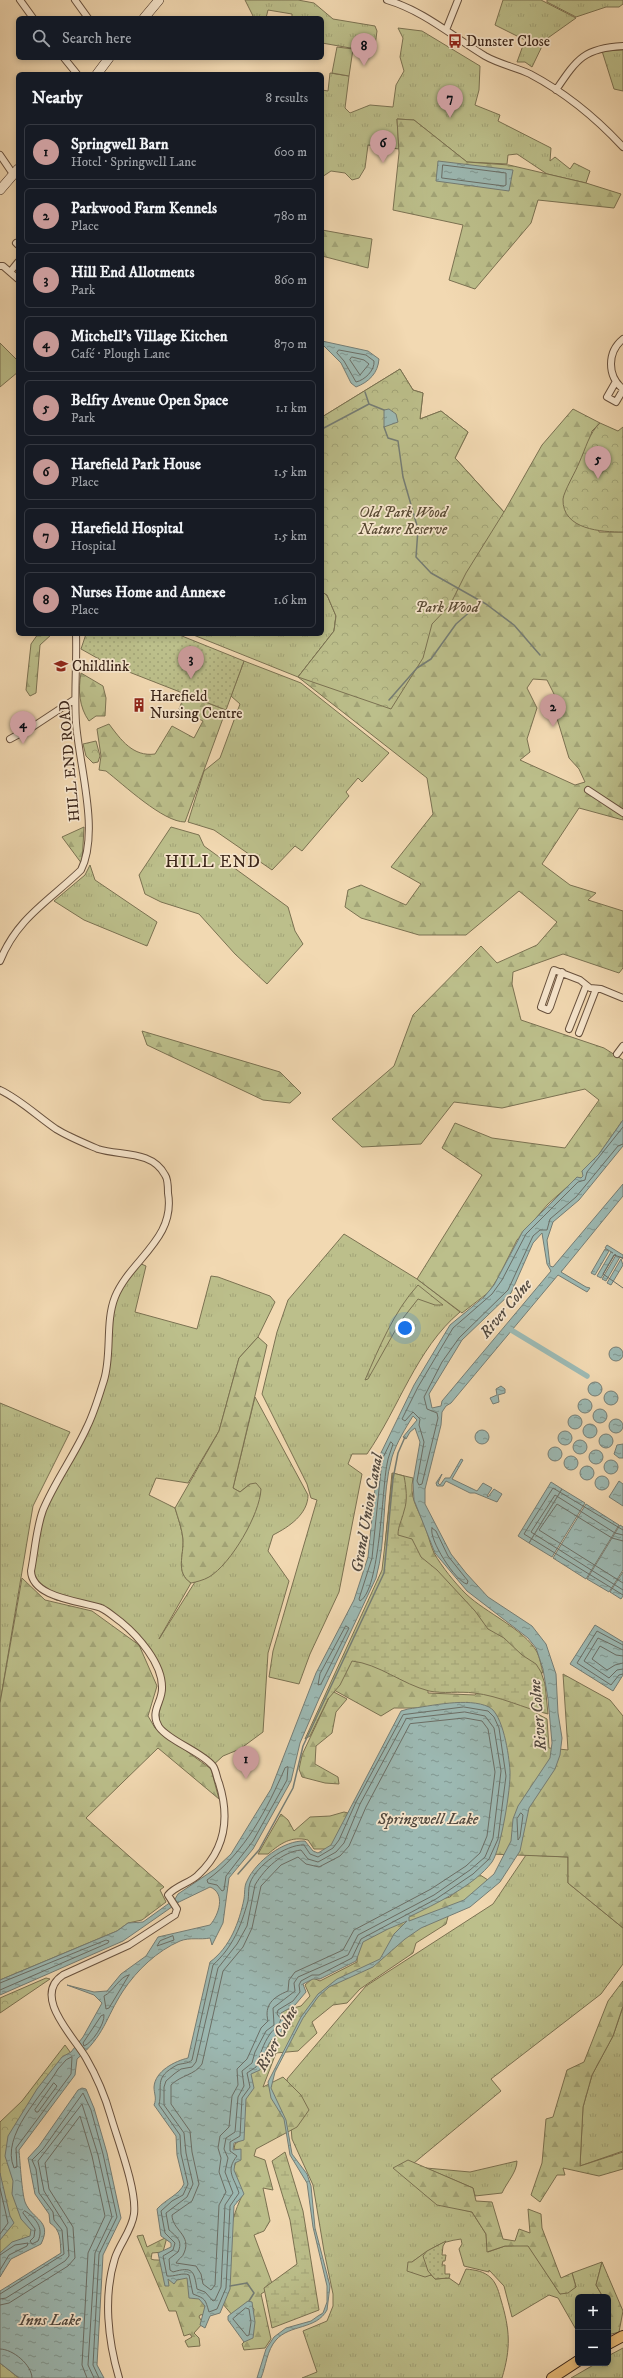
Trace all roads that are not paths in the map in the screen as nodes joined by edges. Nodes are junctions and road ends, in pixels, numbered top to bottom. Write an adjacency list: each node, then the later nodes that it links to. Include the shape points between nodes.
1 (20, 0): 6 (street)
2 (76, 0): 7 (street)
3 (159, 0): 8 (street)
4 (387, 0): 9 (street, via 426,16)
5 (458, 0): 9 (street)
6 (32, 16)
7 (87, 16)
8 (146, 16)
9 (446, 30): 15 (street, via 485,56 528,73)
10 (623, 46): 15 (street, via 602,48 587,53 573,65)
11 (66, 60): 13 (street)
12 (107, 60): 14 (street)
13 (75, 72)
14 (98, 72)
15 (556, 90): 16 (street, via 608,131)
16 (623, 147)
17 (0, 154): 18 (street)
18 (16, 172): 19 (street)
19 (0, 190)
20 (16, 264): 22 (street)
21 (0, 266): 22 (street)
22 (10, 272): 23 (street)
23 (16, 277)
24 (623, 339): 25 (street, via 616,346 611,358)
25 (615, 383): 26 (street); 26 (street, via 607,397 616,402)
26 (623, 389)
27 (76, 636): 28 (street, HILL END ROAD)
28 (75, 699): 29 (street); 32 (street, HILL END ROAD, via 80,758 88,805 88,848 85,862 72,879 19,926 8,942)
29 (10, 739)
30 (588, 790): 31 (street)
31 (623, 813)
32 (0, 961)
33 (560, 971): 33 (street, via 553,971 550,977 542,1004 544,1009 550,1007); 34 (street, via 580,980)
34 (586, 986): 35 (street); 37 (street)
35 (596, 989): 36 (street); 38 (street)
36 (623, 998)
37 (569, 1029)
38 (579, 1033)
39 (0, 1090): 43 (street, via 14,1096 56,1129 72,1138 106,1151 132,1154 152,1160 166,1175 171,1206 163,1231 125,1279 115,1298 110,1316 104,1378 88,1427 43,1511 31,1571 31,1578 37,1586 52,1595 103,1609 144,1643 162,1686 155,1708 155,1718 160,1728 213,1766 226,1812 223,1835 205,1867 188,1883 169,1893 169,1899 177,1909 175,1915 129,1945 63,1976 56,1981 52,1992 56,2012 84,2055 106,2101 134,2201 132,2222 116,2258 108,2291 110,2328)
40 (623, 2336): 41 (main road)
41 (611, 2342)
42 (575, 2363): 44 (main road)
43 (119, 2378)
44 (552, 2378)

